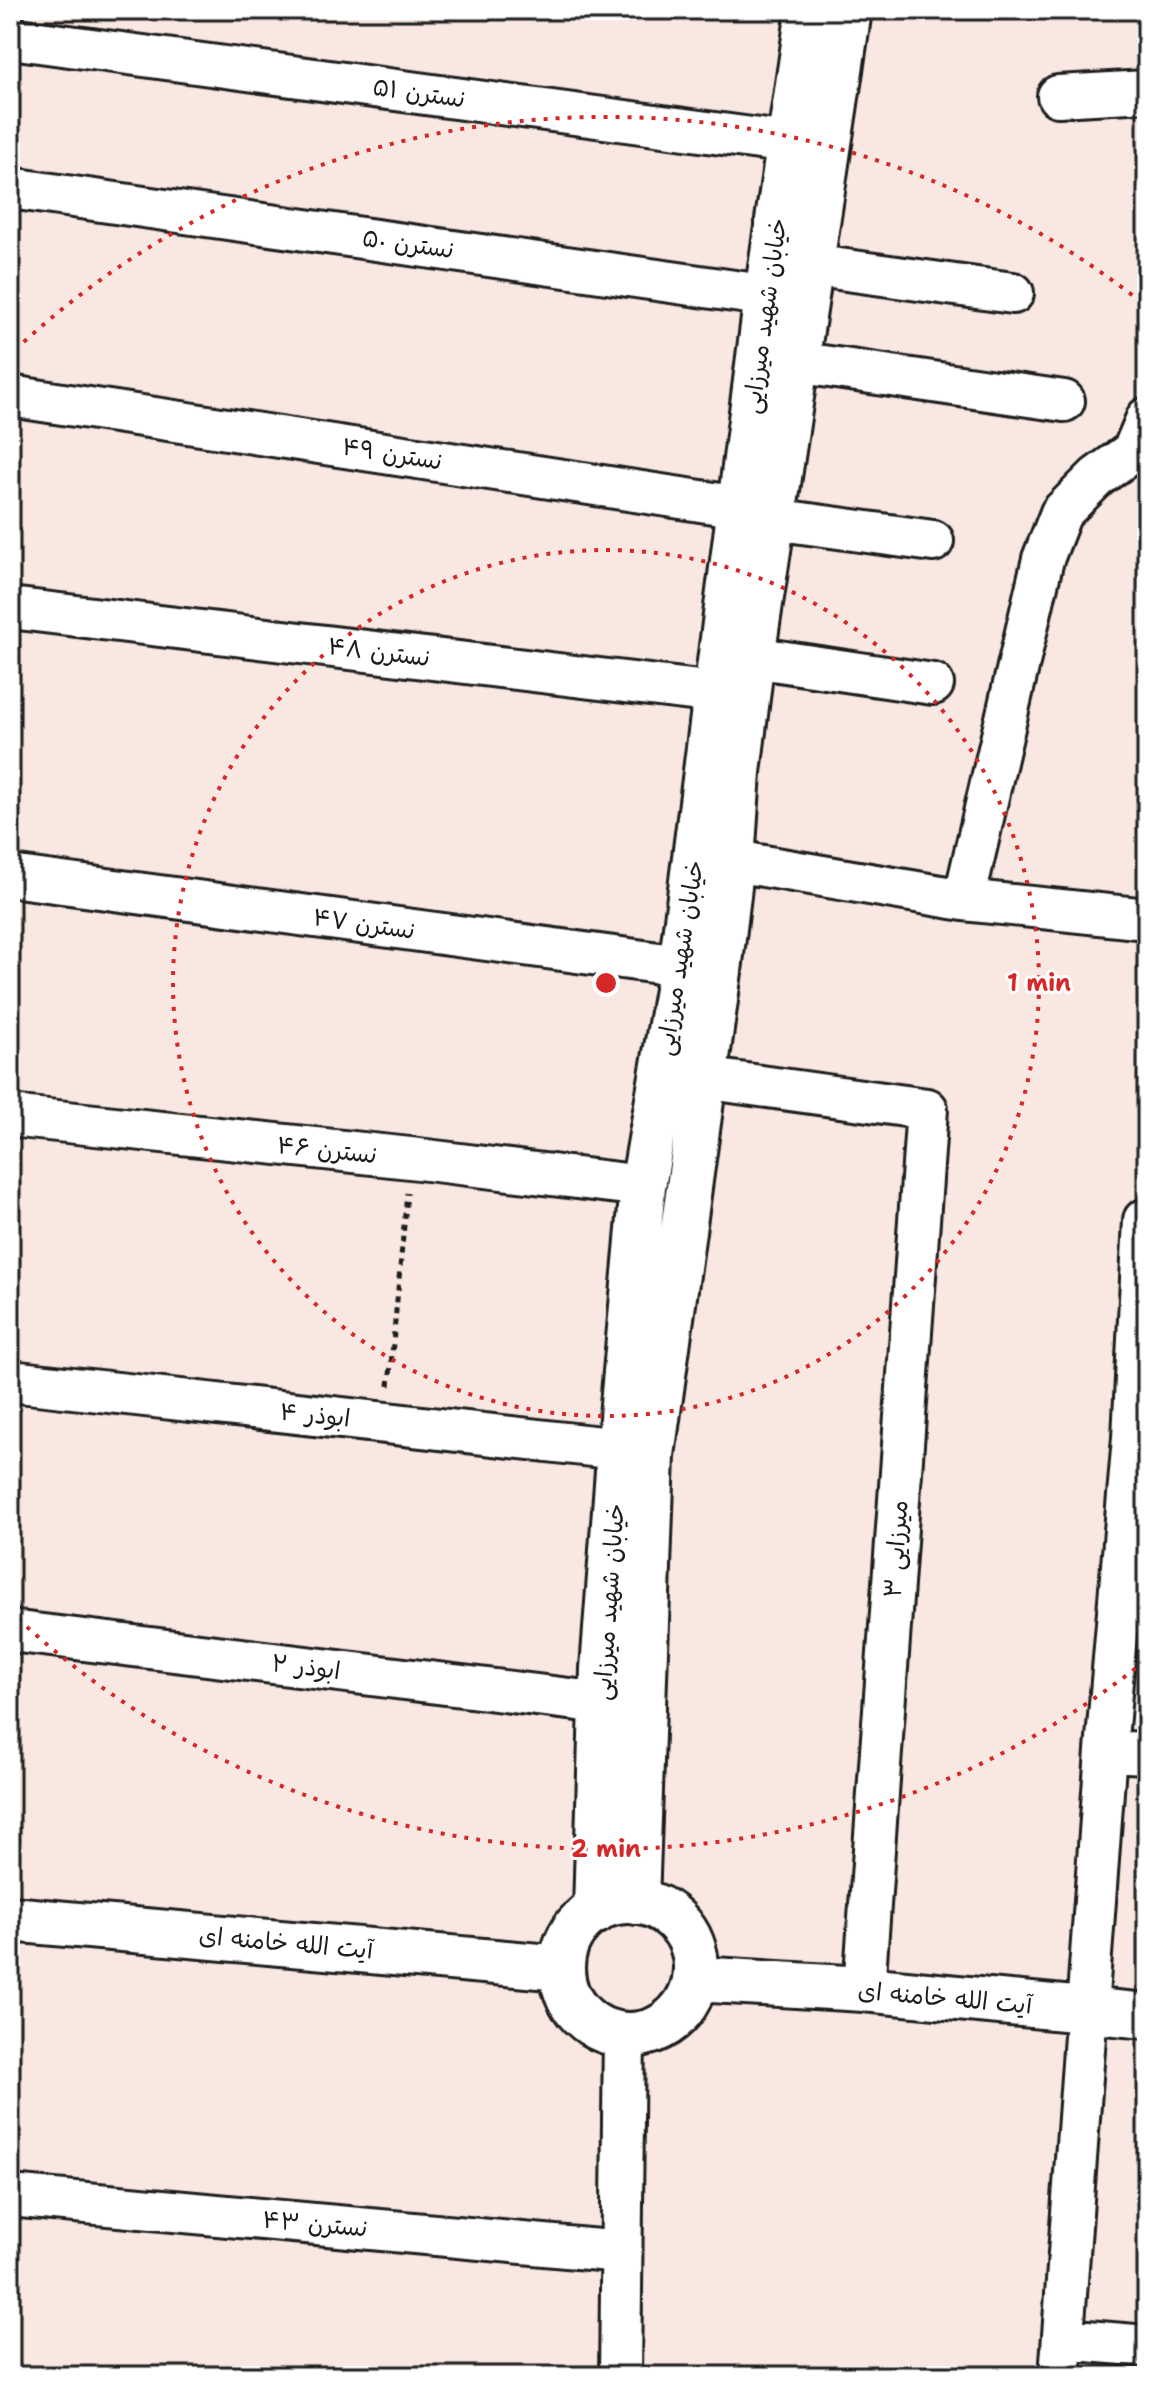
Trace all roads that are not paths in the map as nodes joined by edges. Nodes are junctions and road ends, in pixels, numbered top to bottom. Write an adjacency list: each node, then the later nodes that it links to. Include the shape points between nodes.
1 (809, 10): 6 (street, خیابان شهید میرزایی)
2 (849, 10): 6 (street, خیابان شهید میرزایی)
3 (10, 38): 6 (street, نسترن ۵۱)
4 (1147, 91): 5 (street)
5 (1058, 96)
6 (809, 147): 8 (street, خیابان شهید میرزایی)
7 (10, 188): 8 (street, نسترن ۵۰)
8 (794, 287): 9 (street, نسترن ۵۰); 10 (street, خیابان شهید میرزایی); 14 (street, خیابان شهید میرزایی)
9 (1013, 293)
10 (795, 362): 12 (street); 14 (street, خیابان شهید میرزایی)
11 (10, 396): 14 (street, نسترن ۴۹)
12 (1064, 401)
13 (1142, 440): 22 (street, via 1061,513 1048,548)
14 (756, 513): 15 (street, نسترن ۴۹); 17 (street, خیابان شهید میرزایی); 19 (street, خیابان شهید میرزایی)
15 (933, 541)
16 (10, 608): 19 (street, نسترن ۴۸)
17 (752, 657): 18 (street); 19 (street, خیابان شهید میرزایی)
18 (933, 684)
19 (732, 697): 20 (street, خیابان شهید میرزایی, via 738,772)
20 (714, 858): 22 (street); 24 (street, خیابان شهید میرزایی)
21 (10, 876): 24 (street, نسترن ۴۷)
22 (964, 900): 23 (street)
23 (1147, 919)
24 (700, 969): 25 (street, خیابان شهید میرزایی); 27 (street, خیابان شهید میرزایی)
25 (703, 1078): 36 (street, خیابان شهید میرزایی, via 652,1455); 40 (street, میرزایی ۳, via 927,1109)
26 (10, 1116): 27 (street, نسترن ۴۶)
27 (643, 1186): 31 (street, خیابان شهید میرزایی)
28 (1147, 1220): 30 (street)
29 (10, 1381): 31 (street, ابوذر ۴)
30 (1140, 1439): 34 (street)
31 (619, 1449): 33 (street, خیابان شهید میرزایی)
32 (10, 1631): 33 (street, ابوذر ۲)
33 (602, 1703): 36 (street, خیابان شهید میرزایی)
34 (1106, 1751): 35 (street); 41 (street)
35 (1147, 1753)
36 (616, 1906): 38 (street, via 582,1921 564,1951); 39 (street, via 661,1910 682,1928 696,1961)
37 (10, 1919): 38 (street, آیت الله خامنه ای)
38 (562, 1968): 43 (street, via 573,2006 587,2021)
39 (695, 1979): 40 (street, آیت الله خامنه ای); 43 (street, via 678,2015 662,2027)
40 (864, 1989): 41 (street, آیت الله خامنه ای)
41 (1088, 2012): 42 (street, آیت الله خامنه ای); 47 (street)
42 (1147, 2016)
43 (624, 2035): 45 (street)
44 (10, 2196): 45 (street, نسترن ۴۳)
45 (621, 2252): 48 (street)
46 (1147, 2346): 47 (street)
47 (1061, 2358)
48 (620, 2376)

